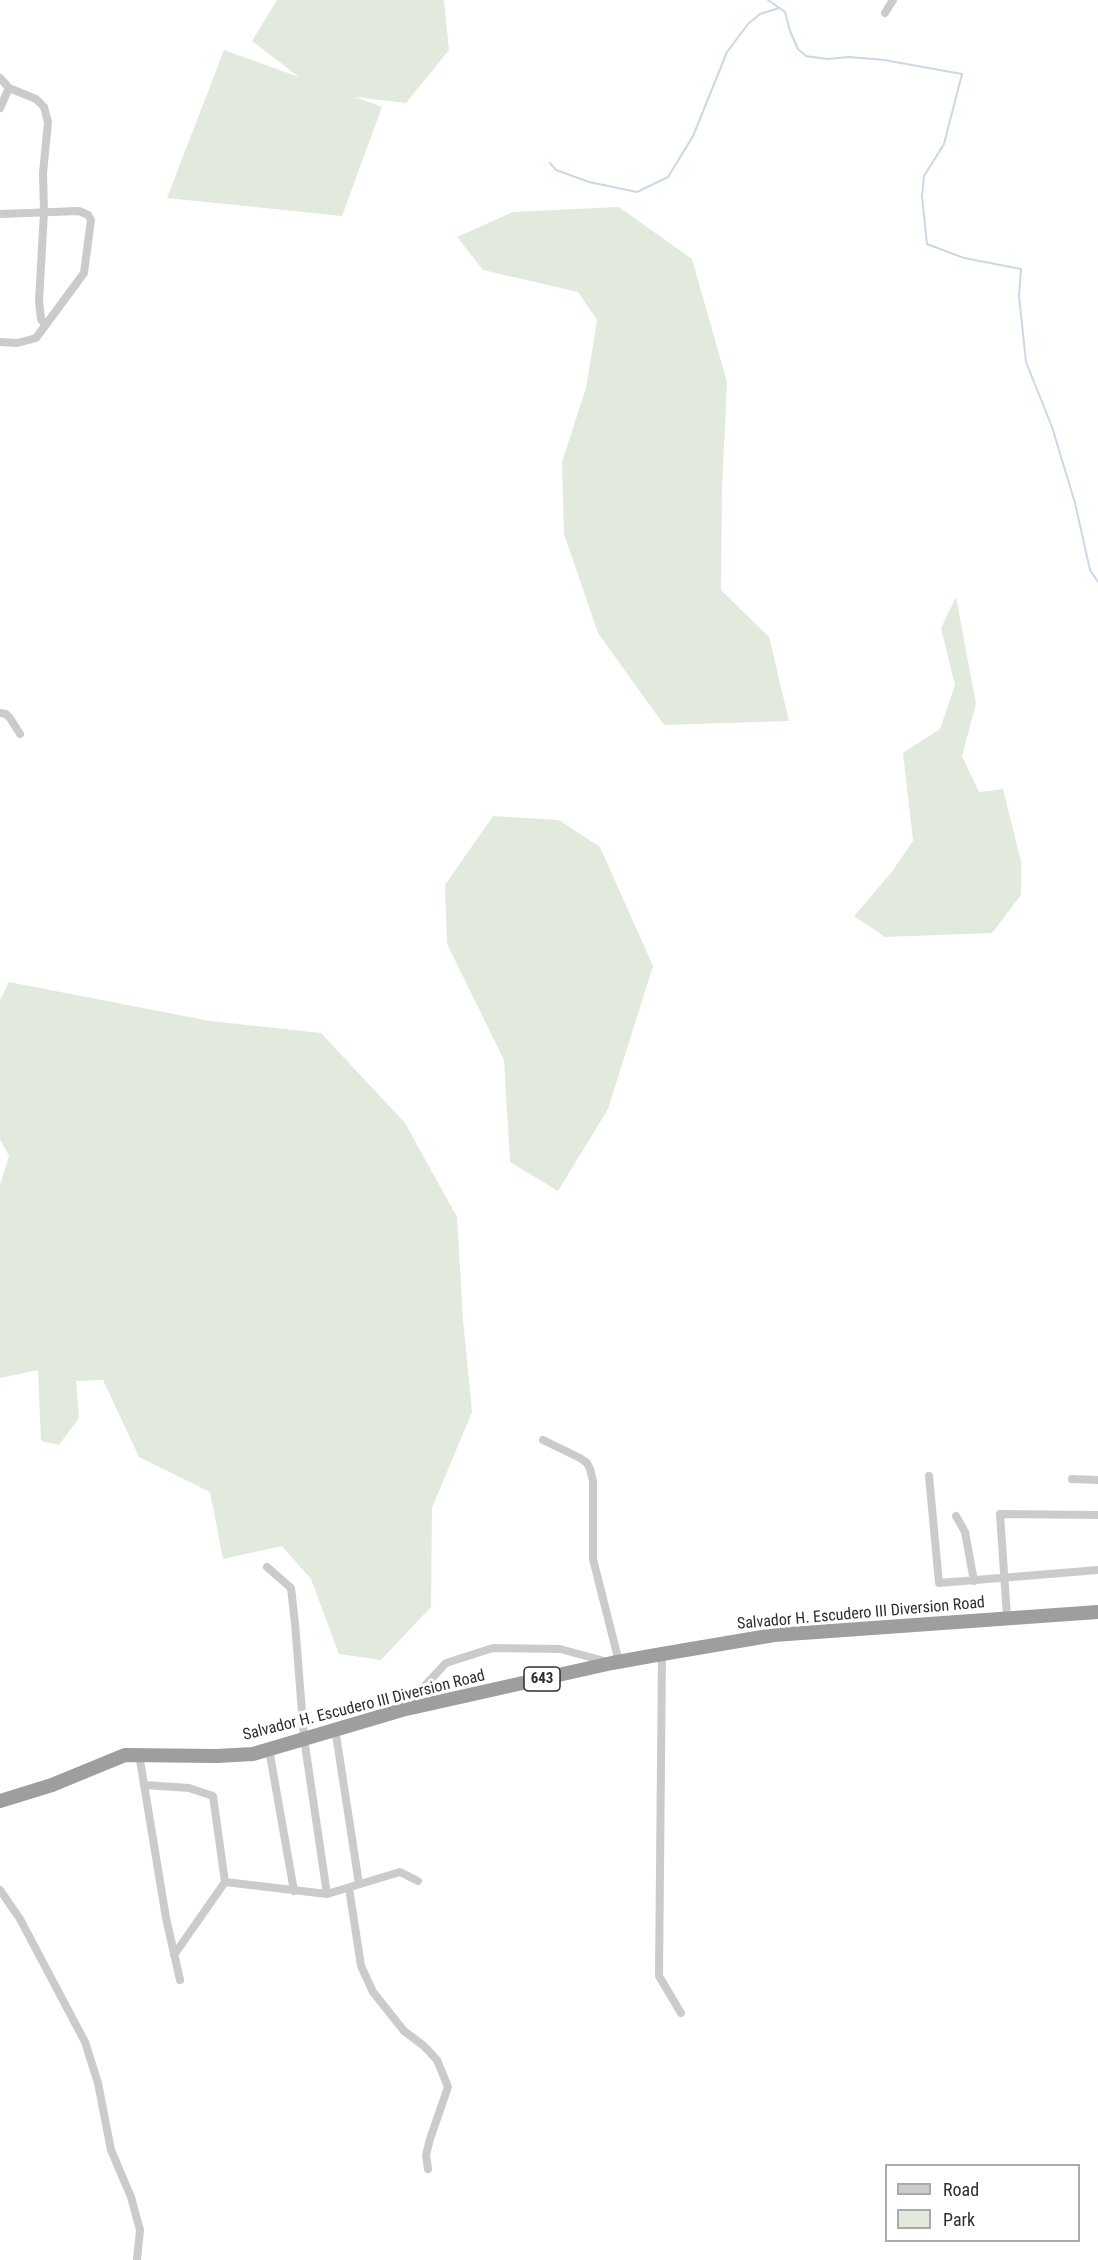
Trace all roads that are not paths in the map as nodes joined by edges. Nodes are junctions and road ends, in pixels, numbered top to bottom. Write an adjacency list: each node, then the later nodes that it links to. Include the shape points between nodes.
1 (893, 0): 2 (street)
2 (885, 13)
3 (0, 78): 4 (street)
4 (9, 88): 5 (street); 6 (street, via 44,106 48,122)
5 (0, 108)
6 (44, 212): 7 (street); 8 (street, via 39,301); 8 (street, via 79,211 91,220 84,273)
7 (0, 214)
8 (45, 325): 9 (street, via 36,338)
9 (0, 342)
10 (0, 713): 11 (street, via 10,718)
11 (20, 734)
12 (543, 1440): 25 (street, via 580,1458 590,1468 593,1559)
13 (929, 1476): 21 (street, via 939,1583)
14 (1072, 1479): 15 (street)
15 (1098, 1480)
16 (1098, 1515): 20 (street, via 1000,1514)
17 (956, 1516): 21 (street, via 965,1532)
18 (267, 1567): 28 (street, via 291,1588)
19 (1098, 1570): 20 (street)
20 (1004, 1579): 21 (street); 23 (street)
21 (974, 1581)
22 (1098, 1612): 23 (highway, Salvador H. Escudero III Diversion Road / 643)
23 (1007, 1617): 24 (highway, Salvador H. Escudero III Diversion Road / 643, via 774,1635)
24 (662, 1654): 25 (highway, Salvador H. Escudero III Diversion Road / 643); 42 (street, via 659,1976)
25 (615, 1663): 26 (highway, Salvador H. Escudero III Diversion Road / 643); 26 (street, via 560,1648 493,1648 446,1664)
26 (402, 1710): 27 (highway, Salvador H. Escudero III Diversion Road / 643)
27 (335, 1728): 28 (highway, Salvador H. Escudero III Diversion Road / 643); 35 (street)
28 (304, 1738): 29 (highway, Salvador H. Escudero III Diversion Road / 643); 39 (street)
29 (268, 1749): 30 (highway, Salvador H. Escudero III Diversion Road / 643, via 216,1756); 38 (street)
30 (139, 1754): 31 (street); 32 (highway, Salvador H. Escudero III Diversion Road / 643, via 125,1755)
31 (145, 1785): 34 (street, via 189,1788 213,1796); 40 (street)
32 (0, 1801)
33 (418, 1881): 35 (street, via 400,1872)
34 (225, 1882): 38 (street); 40 (street)
35 (359, 1884): 36 (street)
36 (349, 1888): 39 (street); 43 (street, via 361,1966 373,1992 404,2031 437,2060 448,2087 426,2155)
37 (0, 1890): 44 (street, via 20,1919 84,2042 98,2083 111,2150 140,2230)
38 (294, 1891): 39 (street)
39 (327, 1894)
40 (174, 1955): 41 (street)
41 (180, 1980)
42 (681, 2013)
43 (428, 2169)
44 (137, 2260)

